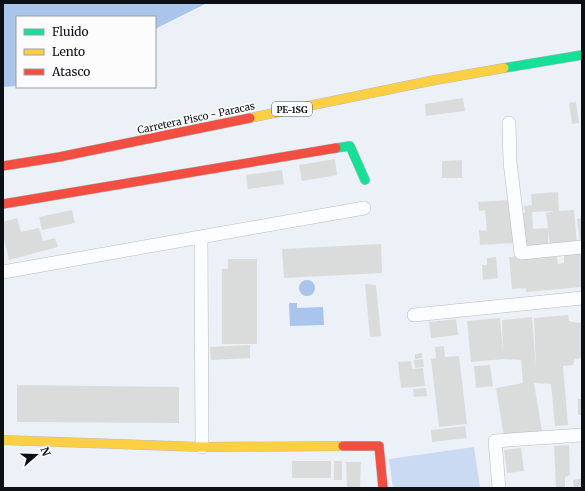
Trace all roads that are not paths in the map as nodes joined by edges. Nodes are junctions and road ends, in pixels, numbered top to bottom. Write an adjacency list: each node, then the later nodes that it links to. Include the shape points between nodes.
1 (582, 55): 3 (street, Carretera Pisco - Paracas / PE-1SG, via 430,81)
2 (509, 123): 8 (street, via 510,162 521,252)
3 (3, 166)
4 (365, 180): 5 (street, via 350,146)
5 (3, 204)
6 (364, 208): 7 (street)
7 (201, 237): 9 (street); 14 (street)
8 (582, 248)
9 (3, 272)
10 (582, 298): 11 (street)
11 (414, 315)
12 (582, 435): 16 (street, via 495,441)
13 (3, 440): 14 (street)
14 (202, 447): 15 (street, via 379,446)
15 (382, 488)
16 (498, 488)

